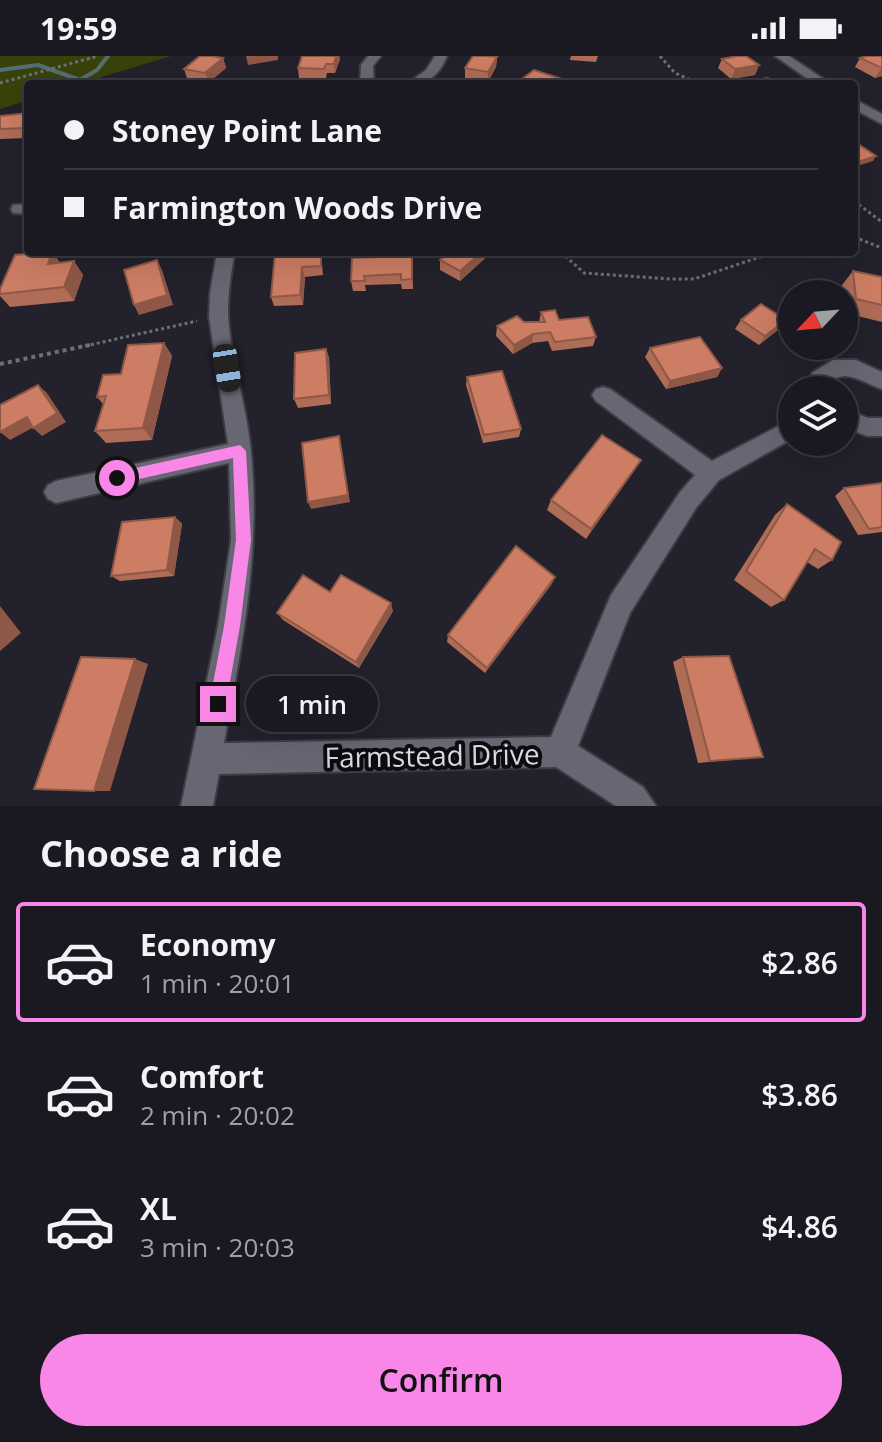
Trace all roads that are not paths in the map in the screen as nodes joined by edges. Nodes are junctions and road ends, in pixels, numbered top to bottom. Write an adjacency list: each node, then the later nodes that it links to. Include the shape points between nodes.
1 (375, 56): 4 (street, via 364,73)
2 (441, 56): 5 (street)
3 (781, 56): 6 (street)
4 (366, 80)
5 (422, 80)
6 (818, 80)
7 (858, 105): 8 (street)
8 (882, 120)
9 (225, 256): 16 (street, via 219,317)
10 (823, 376): 11 (street, via 833,368 856,368)
11 (882, 381)
12 (603, 395): 17 (street)
13 (858, 423): 14 (street)
14 (882, 427)
15 (778, 436): 17 (street)
16 (240, 451): 18 (street); 20 (street, via 243,540)
17 (711, 473): 19 (street, via 620,604)
18 (56, 492)
19 (560, 752): 20 (street, Farmstead Drive); 22 (street, Farmstead Drive)
20 (207, 759): 21 (street)
21 (197, 806)
22 (640, 806)

